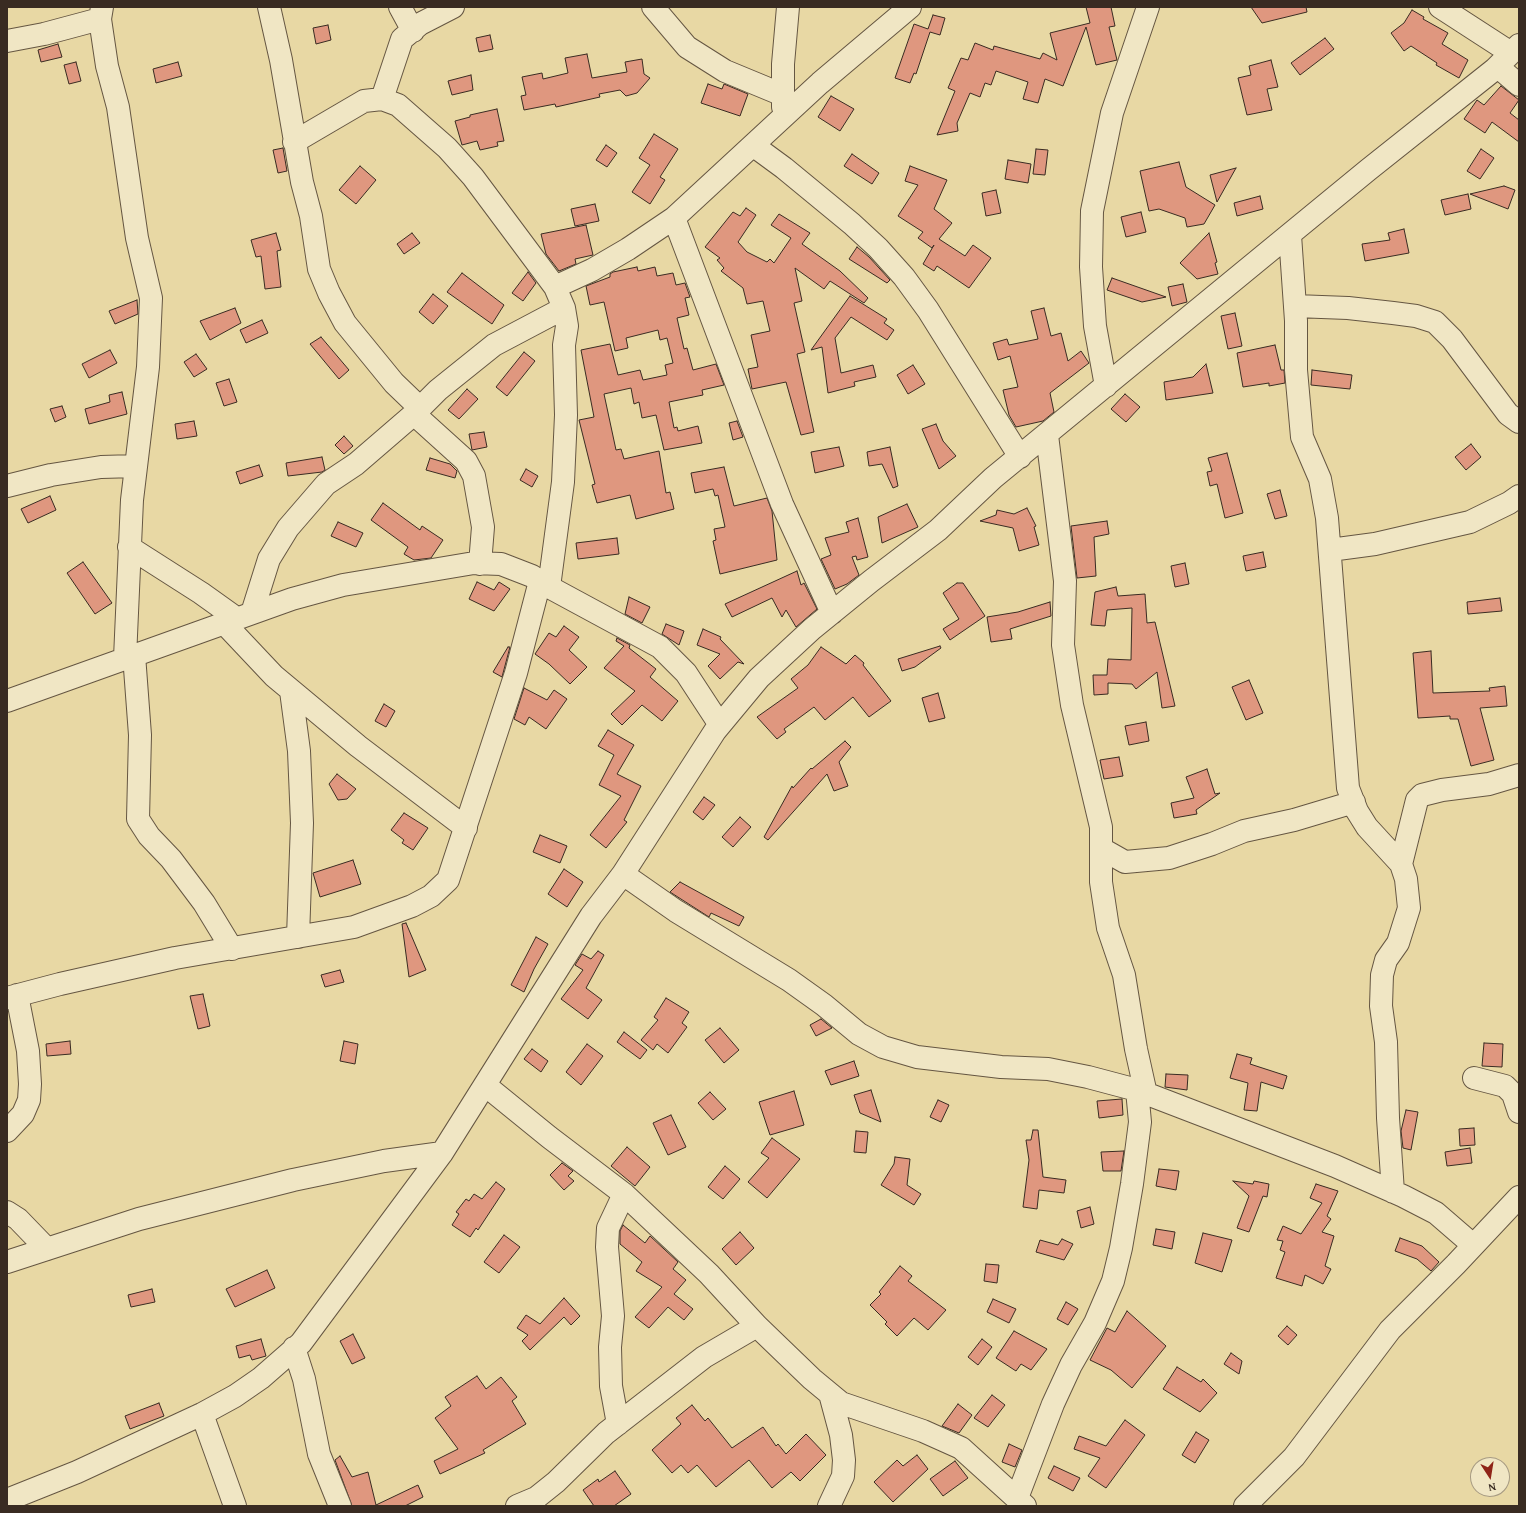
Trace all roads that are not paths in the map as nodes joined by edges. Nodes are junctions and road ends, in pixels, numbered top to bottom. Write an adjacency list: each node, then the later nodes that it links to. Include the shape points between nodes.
1 (269, 7): 17 (street, via 281,60)
2 (400, 7): 10 (street)
3 (453, 7): 10 (street, via 420,24)
4 (653, 7): 14 (street, via 687,47 725,71)
5 (788, 7): 14 (street)
6 (910, 7): 16 (street)
7 (1148, 7): 24 (street, via 1112,113 1092,211 1091,267 1095,326)
8 (1440, 7): 12 (street)
9 (101, 13): 11 (street, via 44,34); 29 (street, via 138,238 151,298 148,367)
10 (413, 31): 15 (street, via 402,39)
11 (7, 41)
12 (1509, 55): 13 (street); 20 (street)
13 (1519, 85)
14 (783, 95): 16 (street)
15 (382, 99): 17 (street, via 364,101); 21 (street, via 398,105 447,148 473,177)
16 (782, 118): 18 (street)
17 (294, 142): 25 (street, via 311,216 319,269 329,293 345,323)
18 (754, 146): 19 (street); 28 (street, via 852,224 904,277 933,316)
19 (674, 218): 21 (street, via 592,270); 36 (street, via 782,504)
20 (1290, 235): 22 (street); 24 (street)
21 (555, 287): 23 (street)
22 (1295, 306): 26 (street, via 1393,313 1435,322 1452,340 1508,414); 33 (street, via 1296,370 1302,437 1320,479)
23 (564, 308): 25 (street, via 494,345 438,390); 35 (street, via 567,326 564,345 566,415 563,482)
24 (1106, 386): 27 (street)
25 (417, 411): 34 (street, via 466,461 474,476 483,527); 37 (street, via 356,464 326,484 288,528)
26 (1519, 422)
27 (1047, 435): 28 (street); 45 (street, via 1065,581 1063,645 1072,705 1101,827)
28 (1020, 456): 36 (street, via 938,530)
29 (136, 466): 30 (street, via 101,467); 32 (street)
30 (7, 486)
31 (1519, 496): 33 (street, via 1470,522 1375,544)
32 (129, 547): 37 (street); 38 (street)
33 (1330, 550): 43 (street, via 1345,757 1348,788)
34 (480, 564): 35 (street, via 501,564 532,576); 37 (street, via 421,571 343,585 292,598)
35 (544, 584): 41 (street, via 660,647 686,673); 44 (street)
36 (832, 613): 41 (street, via 759,678)
37 (237, 618): 38 (street); 39 (street, via 274,676)
38 (130, 656): 40 (street); 49 (street, via 140,735 138,819 204,903)
39 (291, 691): 44 (street, via 410,787); 48 (street, via 299,751 302,823)
40 (7, 701)
41 (720, 725): 47 (street)
42 (1519, 775): 46 (street, via 1490,784 1422,795 1417,800)
43 (1354, 802): 45 (street, via 1294,820 1244,831 1170,858 1125,862); 46 (street, via 1367,827)
44 (466, 828): 48 (street, via 448,880 431,896 361,925)
45 (1102, 849): 53 (street, via 1102,882 1108,928 1124,975)
46 (1401, 864): 57 (street, via 1406,879 1409,908 1398,943 1386,960 1382,976 1381,1006 1386,1042)
47 (623, 874): 52 (street, via 592,916); 53 (street, via 676,911 789,980 858,1034 883,1047 918,1057 1001,1067 1048,1069)
48 (298, 937): 49 (street)
49 (232, 949): 50 (street, via 175,958)
50 (12, 997): 55 (street, via 28,1051 30,1084 29,1100 23,1114)
51 (1474, 1078): 54 (street, via 1506,1086 1513,1094)
52 (485, 1085): 56 (street); 58 (street)
53 (1142, 1092): 57 (street, via 1335,1166); 70 (street, via 1133,1176 1113,1281 1095,1323 1053,1404)
54 (1519, 1112)
55 (7, 1131)
56 (442, 1153): 62 (street, via 384,1161 293,1180 140,1220); 65 (street, via 323,1314)
57 (1393, 1192): 61 (street, via 1436,1213)
58 (624, 1194): 64 (street, via 709,1274); 68 (street, via 608,1228 607,1247 612,1316 610,1386)
59 (1519, 1197): 61 (street)
60 (7, 1212): 62 (street, via 18,1219)
61 (1473, 1245): 75 (street, via 1390,1330 1294,1457)
62 (47, 1249): 63 (street)
63 (7, 1262)
64 (757, 1326): 66 (street); 68 (street, via 704,1357)
65 (294, 1348): 67 (street, via 261,1378); 72 (street, via 304,1379 319,1454)
66 (830, 1394): 70 (street, via 841,1403 923,1431 961,1448); 74 (street, via 841,1435 844,1460 843,1476)
67 (202, 1414): 69 (street, via 77,1472); 71 (street)
68 (618, 1424): 73 (street, via 556,1482 536,1498)
69 (7, 1500)
70 (1021, 1502)
71 (235, 1506)
72 (340, 1506)
73 (517, 1506)
74 (829, 1506)
75 (1245, 1506)

